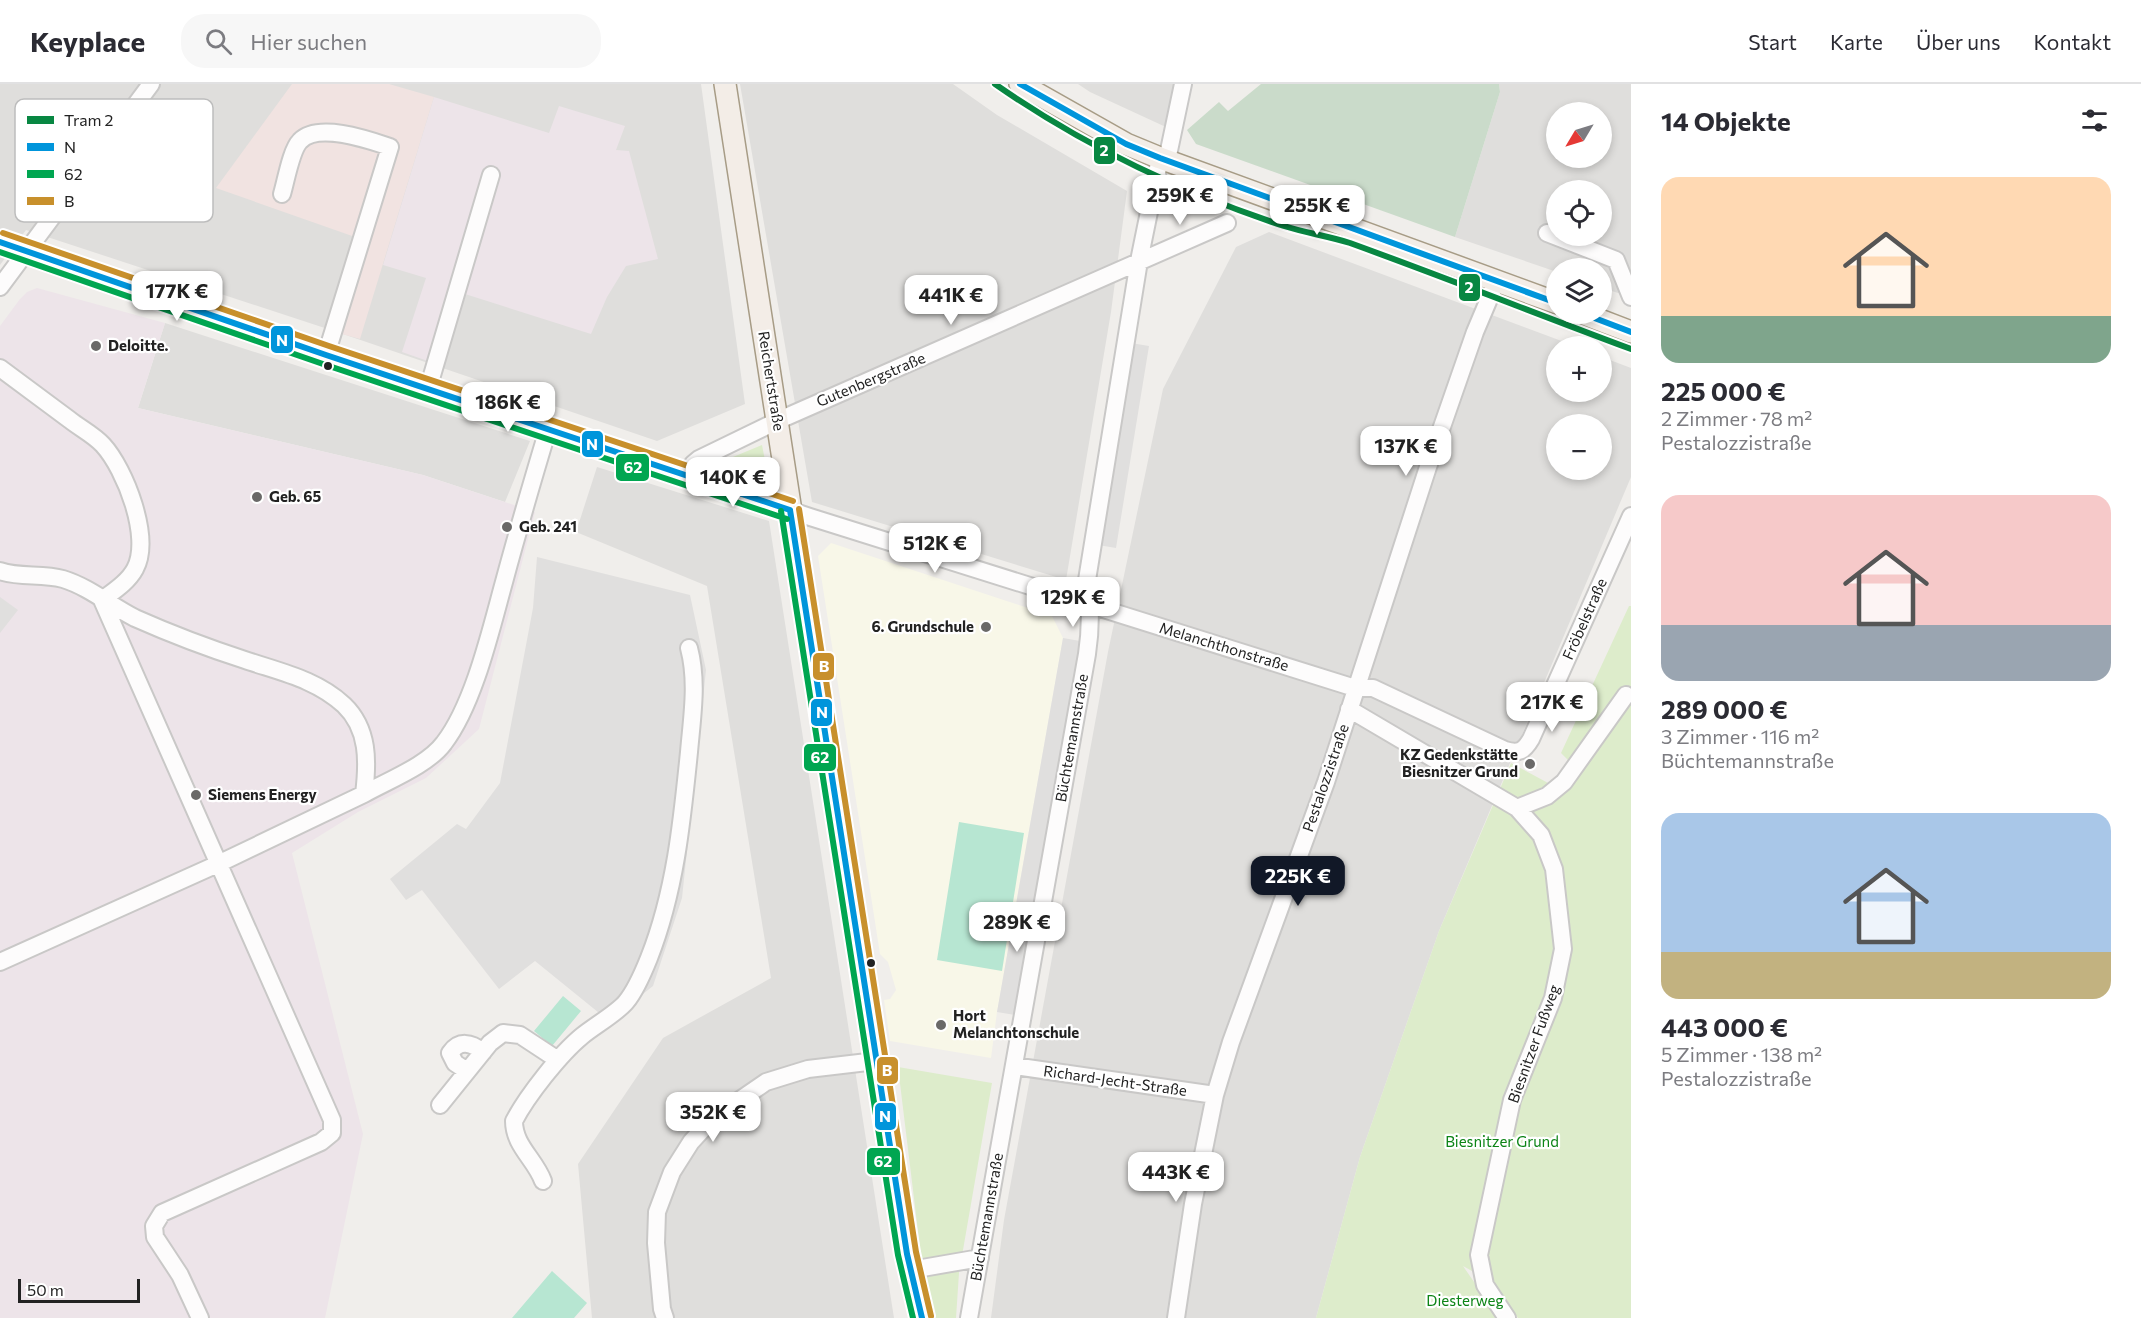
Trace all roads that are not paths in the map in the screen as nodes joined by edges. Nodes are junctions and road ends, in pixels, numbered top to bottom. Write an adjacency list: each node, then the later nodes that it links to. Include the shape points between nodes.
1 (151, 84): 5 (street)
2 (725, 84): 24 (main road, Reichertstraße)
3 (1020, 84): 6 (main road, via 1126,144)
4 (1183, 84): 6 (street, Büchtemannstraße)
5 (140, 99)
6 (1163, 159): 14 (street, Büchtemannstraße); 15 (main road)
7 (490, 175): 23 (street)
8 (282, 194): 21 (street, via 295,150 308,135 348,135 390,147)
9 (48, 222): 13 (street)
10 (1227, 224): 14 (street, Gutenbergstraße)
11 (0, 242): 13 (street, Melanchthonstraße)
12 (1580, 246): 17 (street, via 1616,260)
13 (26, 251): 16 (street); 21 (street, Melanchthonstraße)
14 (1139, 261): 24 (street, Gutenbergstraße); 31 (street, Büchtemannstraße, via 1087,580)
15 (1497, 280): 18 (main road); 33 (street, Pestalozzistraße, via 1428,467)
16 (0, 287)
17 (1631, 297)
18 (1546, 299)
19 (1610, 324): 20 (main road)
20 (1631, 332)
21 (326, 355): 23 (street, Melanchthonstraße)
22 (0, 368): 30 (street, via 102,445 120,472 137,518 139,558 127,580)
23 (428, 389): 25 (street, Melanchthonstraße)
24 (777, 421): 26 (street, Gutenbergstraße, via 699,459); 27 (main road, Reichertstraße)
25 (548, 429): 26 (street, Melanchthonstraße); 36 (street, via 487,643 455,726 429,758)
26 (687, 474): 27 (street, Melanchthonstraße)
27 (790, 510): 31 (street, Melanchthonstraße); 42 (main road, Reichertstraße)
28 (1631, 516): 33 (street, Fröbelstraße, via 1531,739 1522,751 1505,750 1373,688)
29 (0, 571): 30 (street, via 62,579)
30 (102, 600): 36 (street, via 188,640 288,673 325,690 358,723 368,766); 38 (street)
31 (1091, 605): 33 (street, Melanchthonstraße); 43 (street, Büchtemannstraße, via 1089,645)
32 (689, 648): 41 (street, via 694,689 682,822 656,942 625,1003 573,1043)
33 (1355, 688): 35 (street, Pestalozzistraße)
34 (1626, 695): 37 (street, via 1564,782 1546,796)
35 (1349, 709): 37 (street, Biesnitzer Fußweg); 45 (street, Pestalozzistraße)
36 (364, 794): 38 (street)
37 (1516, 808): 55 (street, Biesnitzer Fußweg, via 1540,835 1554,869 1563,949 1553,998 1512,1100 1479,1255 1485,1285)
38 (220, 863): 39 (street); 50 (street, via 332,1120 332,1133 321,1142 158,1218 155,1237 180,1275)
39 (0, 962)
40 (483, 1052): 41 (street, via 503,1033 520,1035); 44 (street); 44 (street, via 463,1043 454,1047 450,1053 455,1063)
41 (558, 1060): 47 (street, via 514,1121 516,1136)
42 (876, 1061): 49 (main road, Reichertstraße); 51 (street, via 808,1070 766,1082 712,1119 691,1142 672,1173 657,1212 656,1243)
43 (1014, 1066): 45 (street, Richard-Jecht-Straße); 48 (street, Büchtemannstraße)
44 (467, 1071): 46 (street)
45 (1215, 1095): 54 (street, Pestalozzistraße)
46 (440, 1105)
47 (543, 1181)
48 (980, 1258): 49 (street); 53 (street, Büchtemannstraße)
49 (911, 1270): 52 (main road, Reichertstraße)
50 (200, 1318)
51 (665, 1318)
52 (922, 1318)
53 (969, 1318)
54 (1176, 1318)
55 (1507, 1318)

